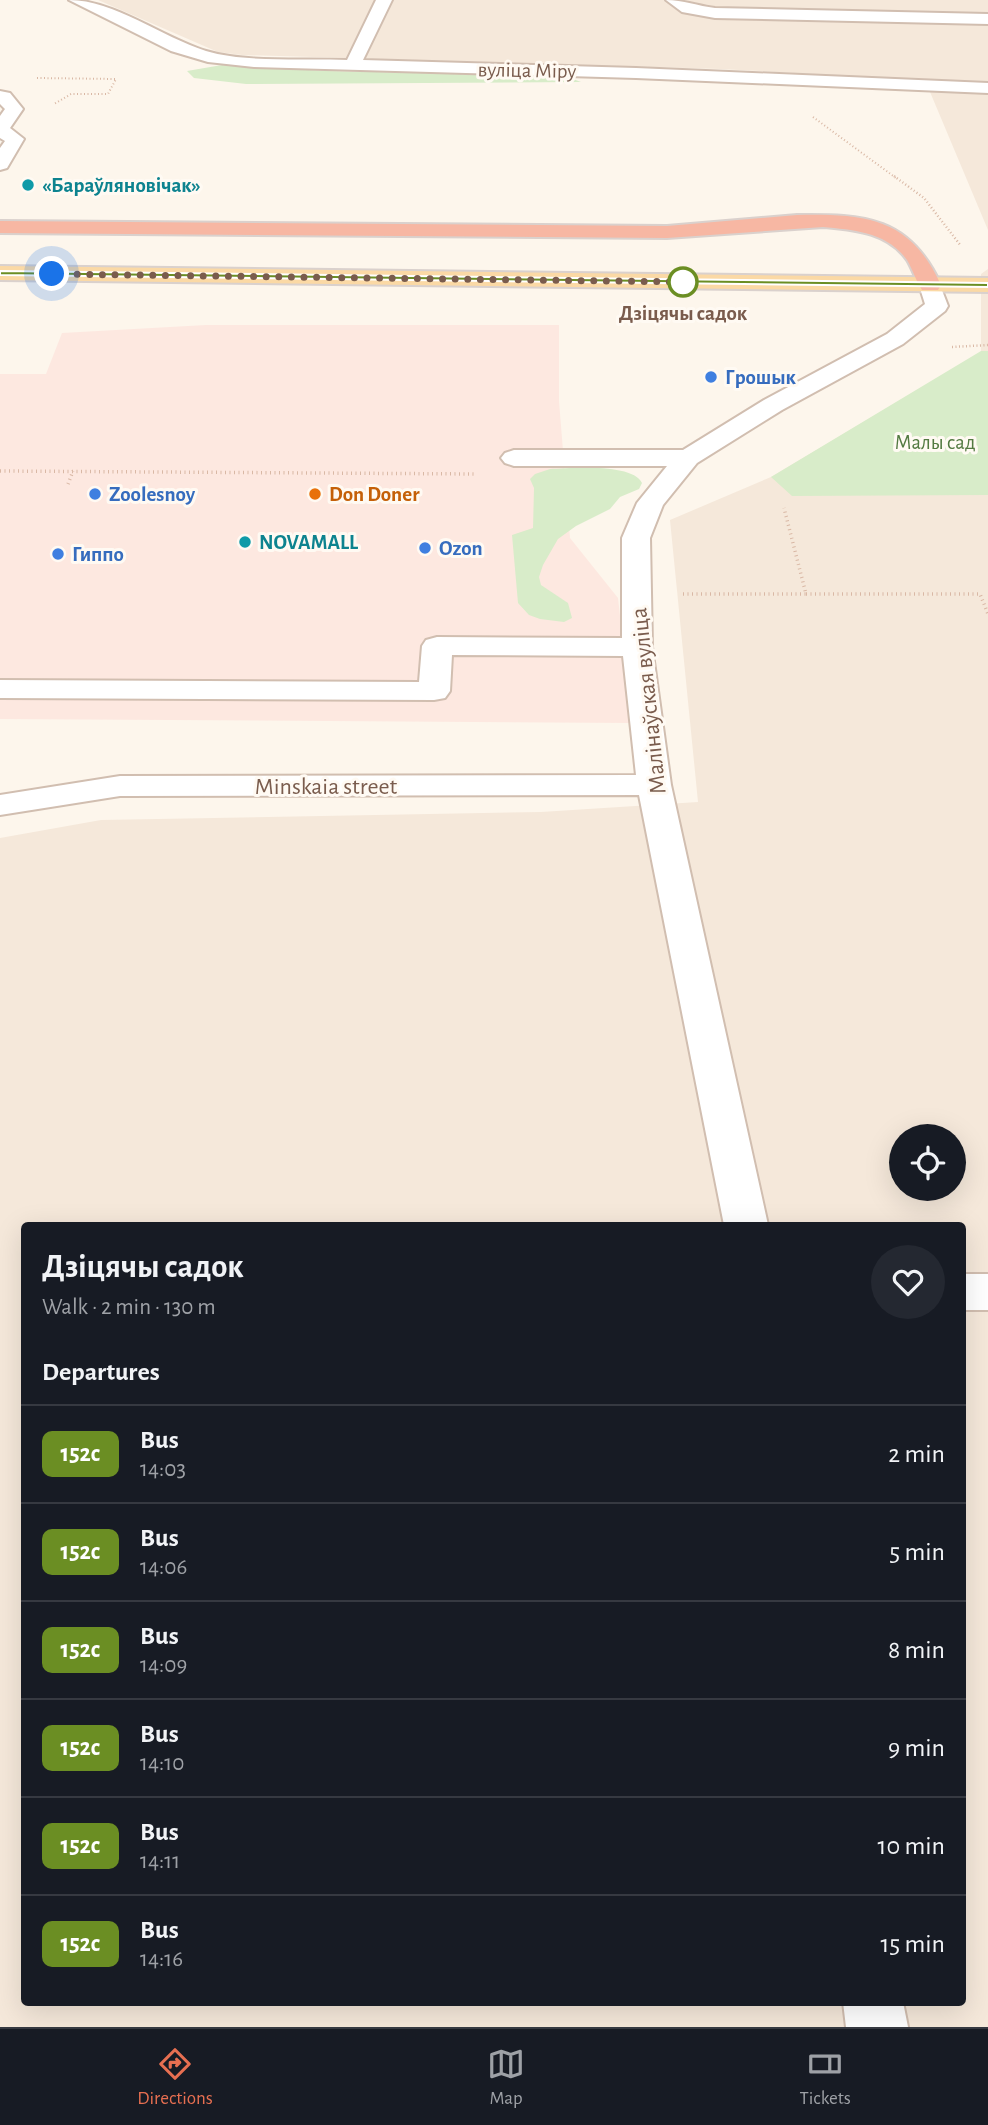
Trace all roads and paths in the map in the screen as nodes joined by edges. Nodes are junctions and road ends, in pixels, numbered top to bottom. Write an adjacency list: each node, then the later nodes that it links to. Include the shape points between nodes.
1 (77, 0): 5 (street, вуліца Міру, via 208,57)
2 (384, 0): 5 (street)
3 (674, 0): 4 (street, via 690,9 715,13)
4 (988, 19)
5 (352, 66): 6 (street, вуліца Міру)
6 (752, 77): 8 (street, вуліца Міру); 14 (path, via 924,198)
7 (37, 78): 10 (path, via 117,79 108,94 68,94)
8 (988, 88)
9 (0, 96): 11 (street, via 14,109)
10 (52, 107)
11 (0, 130): 12 (street, via 15,139)
12 (0, 164)
13 (0, 227): 16 (highway, via 670,232 832,222 893,235 915,256)
14 (964, 251)
15 (0, 274): 16 (main road)
16 (930, 285): 17 (main road); 19 (street, Малінаўская вуліца, via 937,306 895,340 773,405)
17 (988, 285)
18 (514, 458): 19 (street)
19 (688, 458): 28 (street, Малінаўская вуліца, via 650,503 636,538)
20 (0, 471): 21 (path)
21 (73, 471): 22 (path); 23 (path)
22 (486, 474)
23 (68, 484)
24 (784, 508): 26 (path)
25 (683, 594): 26 (path)
26 (806, 594): 27 (path, via 980,594)
27 (988, 614)
28 (637, 647): 29 (street, via 437,646 434,691); 30 (street, Малінаўская вуліца)
29 (0, 689)
30 (654, 785): 31 (street, Minskaia street, via 120,786); 32 (street, Малінаўская вуліца)
31 (0, 805)
32 (745, 1222)
33 (966, 1292): 34 (street)
34 (988, 1292)
35 (874, 2006): 36 (street)
36 (877, 2027)

